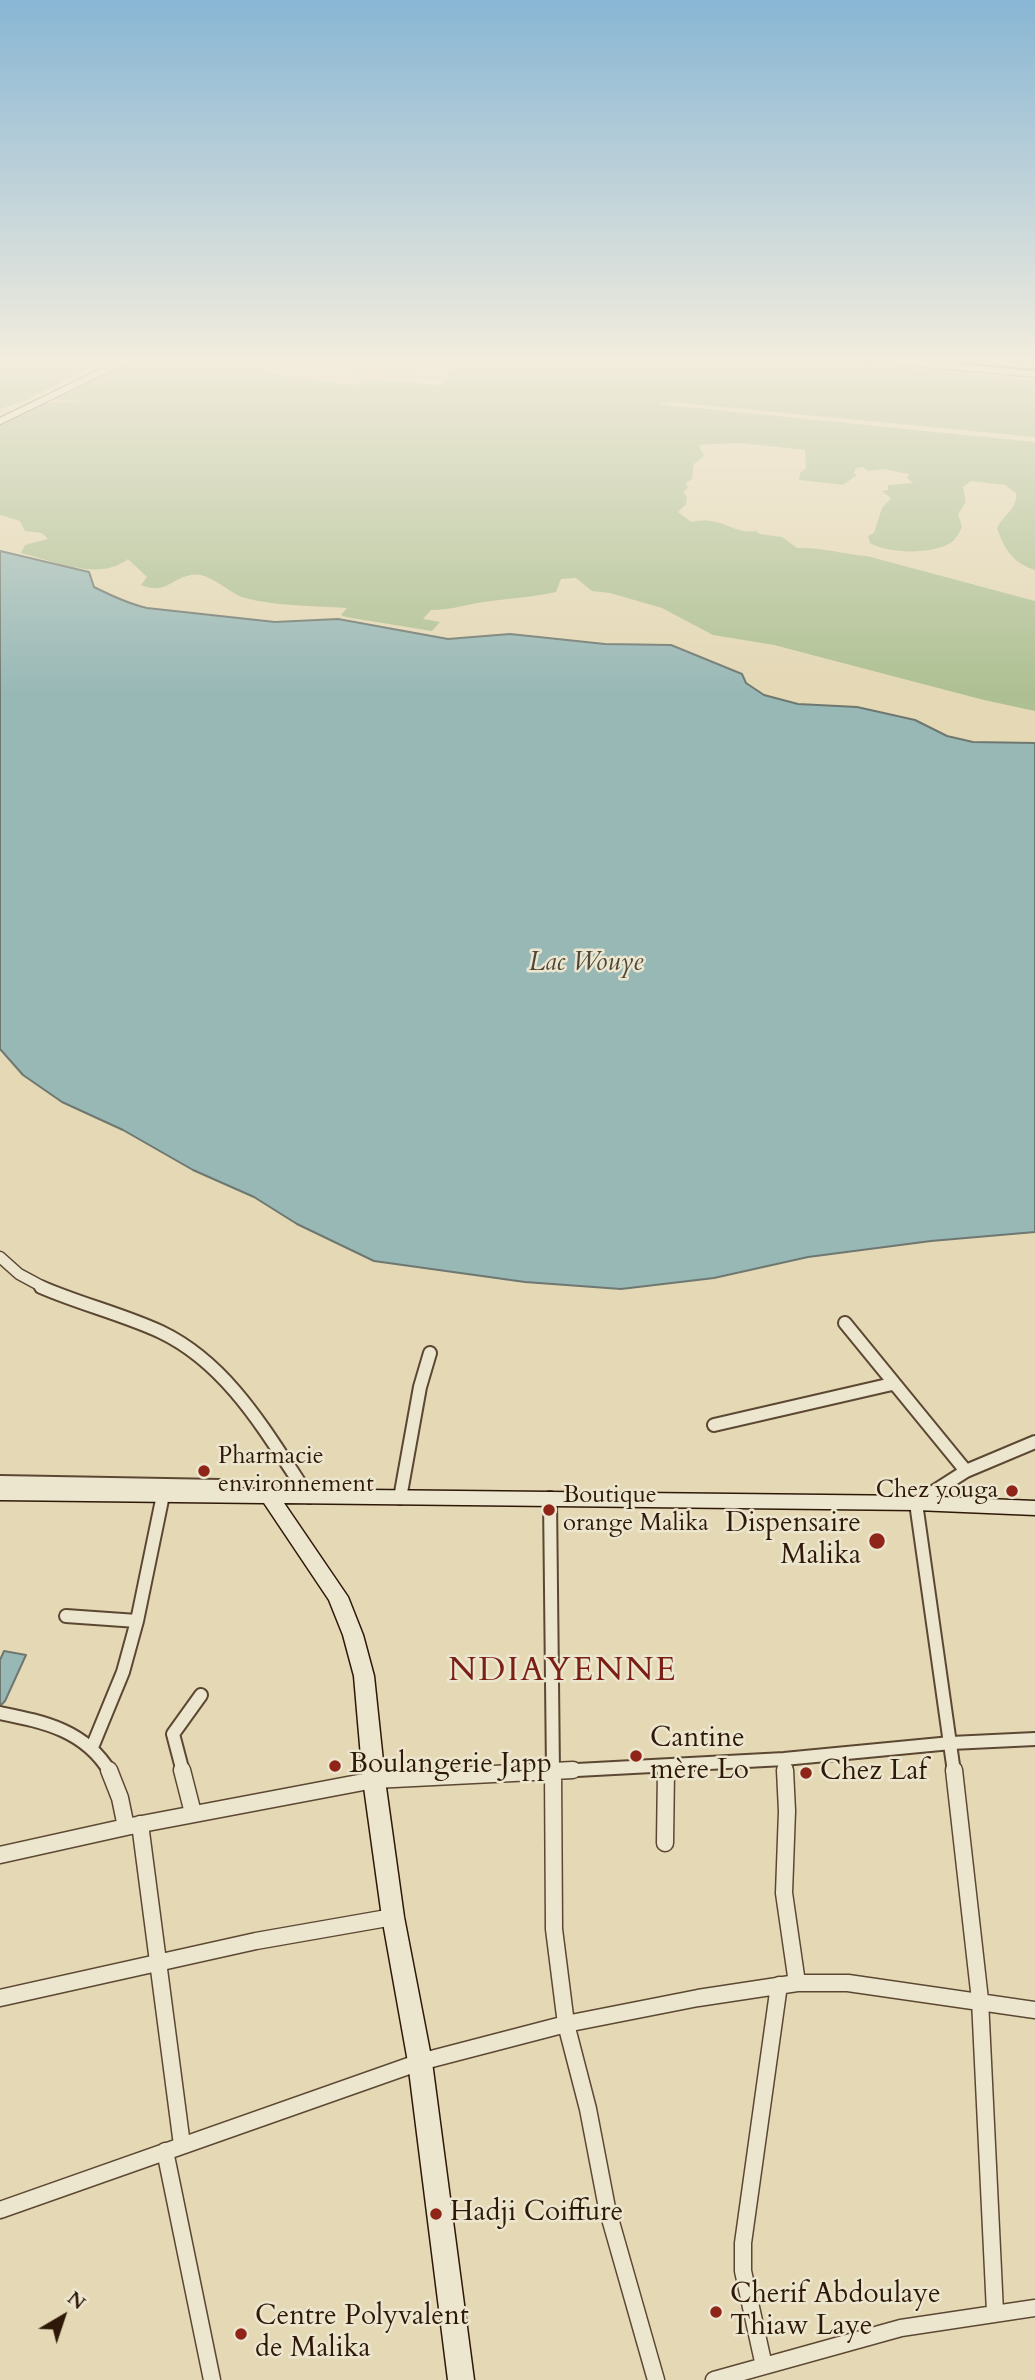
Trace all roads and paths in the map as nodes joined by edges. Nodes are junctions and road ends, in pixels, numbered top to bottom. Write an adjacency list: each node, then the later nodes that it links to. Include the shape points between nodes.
1 (0, 1257): 13 (street, via 44,1287 185,1345 226,1382)
2 (845, 1323): 4 (street)
3 (430, 1353): 14 (street)
4 (892, 1384): 5 (street); 7 (street)
5 (714, 1424)
6 (1035, 1442): 7 (street)
7 (966, 1471): 16 (street)
8 (0, 1482): 11 (street, via 221,1486)
9 (0, 1493): 10 (main road)
10 (163, 1495): 11 (main road); 19 (street)
11 (241, 1496): 12 (main road)
12 (270, 1496): 13 (main road); 28 (main road, via 330,1583 353,1635 364,1676)
13 (309, 1497): 14 (main road)
14 (400, 1497): 15 (main road)
15 (550, 1498): 16 (main road); 27 (street)
16 (916, 1503): 17 (main road); 23 (street)
17 (1035, 1508)
18 (66, 1616): 19 (street)
19 (137, 1621): 24 (street, via 123,1672)
20 (201, 1695): 29 (street, via 173,1734)
21 (0, 1713): 24 (street, via 56,1725)
22 (1035, 1739): 23 (street)
23 (951, 1743): 25 (street); 38 (street)
24 (93, 1745): 30 (street)
25 (784, 1759): 26 (street); 35 (street, via 784,1894)
26 (666, 1766): 27 (street); 31 (street)
27 (552, 1770): 28 (street); 40 (street, via 554,1928)
28 (374, 1780): 29 (street); 33 (main road)
29 (193, 1813): 30 (street)
30 (133, 1826): 32 (street); 34 (street)
31 (665, 1843)
32 (0, 1855)
33 (393, 1917): 34 (street, via 256,1941); 41 (main road)
34 (157, 1965): 37 (street); 42 (street)
35 (797, 1983): 36 (street); 38 (street, via 848,1983)
36 (779, 1985): 40 (street); 47 (street, via 743,2252)
37 (0, 1998)
38 (980, 2000): 39 (street); 46 (street)
39 (1035, 2010)
40 (566, 2024): 41 (street); 50 (street, via 607,2207)
41 (420, 2062): 42 (street); 49 (main road)
42 (182, 2144): 43 (street)
43 (165, 2151): 44 (street); 48 (street)
44 (0, 2210)
45 (1035, 2308): 46 (street)
46 (995, 2312): 47 (street, via 901,2328)
47 (764, 2366): 51 (street)
48 (212, 2380)
49 (461, 2380)
50 (656, 2380)
51 (714, 2380)

